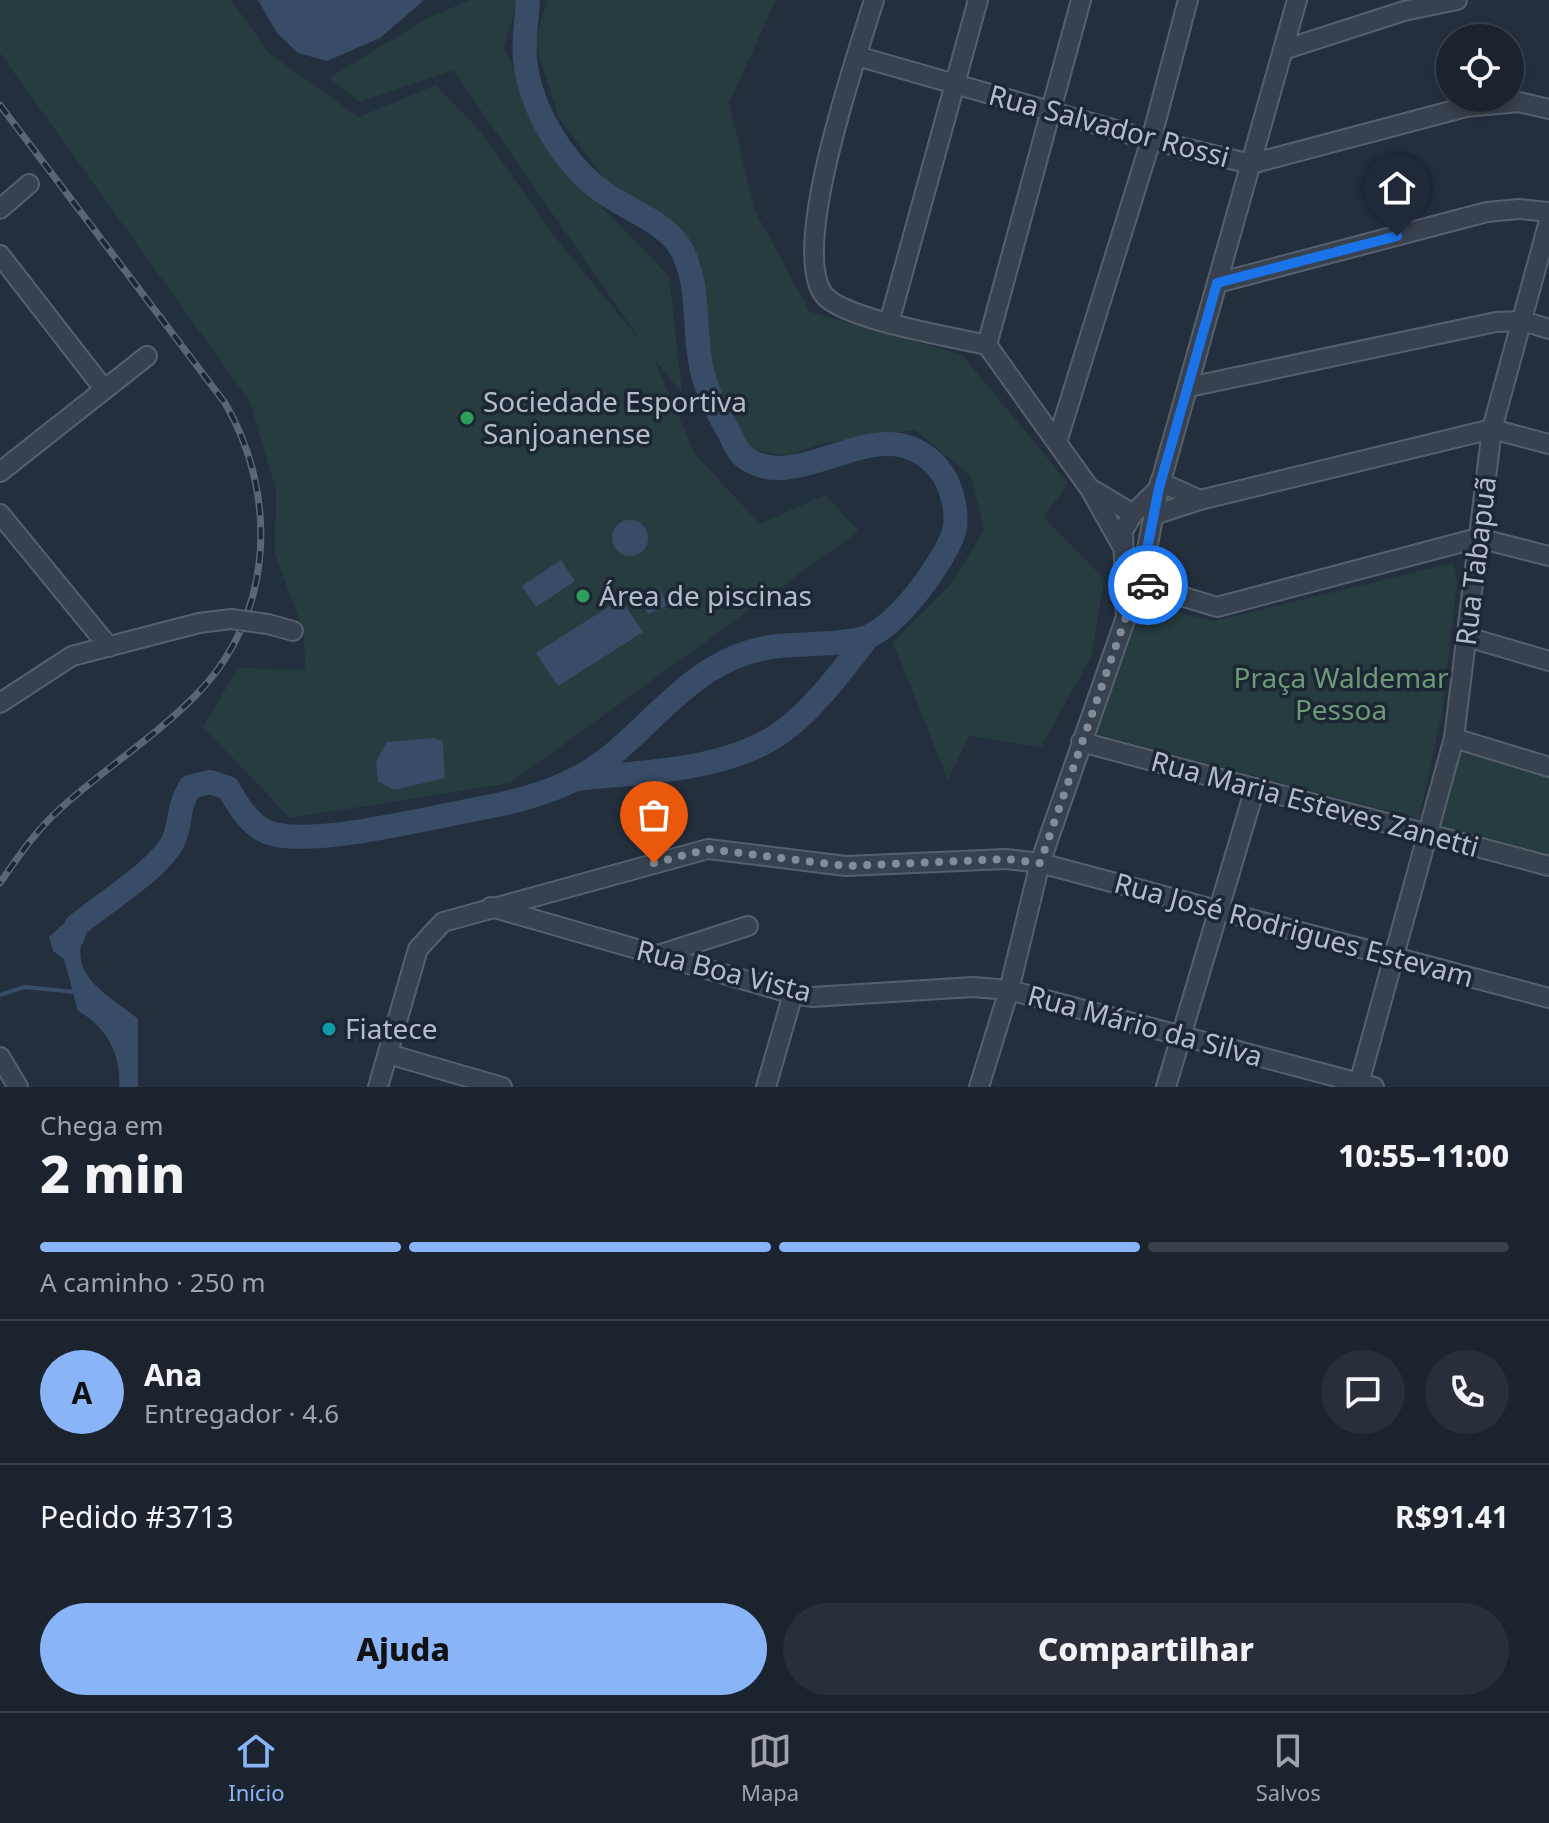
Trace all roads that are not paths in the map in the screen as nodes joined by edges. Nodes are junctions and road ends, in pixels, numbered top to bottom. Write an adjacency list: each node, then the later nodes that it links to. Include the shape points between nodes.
1 (874, 0): 9 (street)
2 (978, 0): 10 (street)
3 (1081, 0): 12 (street)
4 (1188, 0): 13 (street)
5 (1297, 0): 8 (street)
6 (1457, 0): 7 (street)
7 (1406, 6): 8 (street)
8 (1283, 50): 14 (street)
9 (857, 56): 10 (street, Rua Salvador Rossi); 22 (street, via 820,189 814,237 817,280 835,304)
10 (955, 84): 12 (street, Rua Salvador Rossi); 22 (street)
11 (1549, 109): 14 (street, Rua Salvador Rossi, via 1519,102 1466,107)
12 (1051, 112): 13 (street, Rua Salvador Rossi); 24 (street)
13 (1151, 140): 14 (street, Rua Salvador Rossi); 29 (street)
14 (1251, 164): 20 (street)
15 (29, 184): 16 (street)
16 (0, 209)
17 (1549, 212): 20 (street, via 1487,212)
18 (1549, 221): 21 (street, Rua Tabapuã)
19 (0, 255): 27 (street)
20 (1217, 283): 26 (street)
21 (1523, 321): 23 (street); 26 (street, via 1496,322); 28 (street, Rua Tabapuã)
22 (889, 323): 24 (street)
23 (1549, 329)
24 (987, 345): 29 (street)
25 (147, 356): 27 (street)
26 (1189, 387): 32 (street)
27 (104, 389): 31 (street)
28 (1492, 429): 30 (street); 34 (street); 38 (street, Rua Tabapuã)
29 (1057, 442): 33 (street)
30 (1549, 444)
31 (0, 472)
32 (1160, 485): 34 (street); 36 (street); 37 (street)
33 (1090, 489): 36 (street); 39 (street)
34 (1200, 500): 37 (street)
35 (0, 514): 47 (street)
36 (1133, 514): 39 (street)
37 (1154, 515): 41 (street, via 1147,549)
38 (1478, 538): 40 (street); 43 (street, via 1230,605 1204,605); 46 (street, Rua Tabapuã)
39 (1121, 544): 44 (street)
40 (1549, 556)
41 (1149, 573): 42 (street); 43 (street)
42 (1145, 593): 43 (street); 44 (street)
43 (1184, 597)
44 (1126, 617): 51 (street)
45 (293, 631): 47 (street, bridge, via 231,619)
46 (1467, 637): 48 (street); 50 (street, Rua Tabapuã)
47 (109, 647): 49 (street, via 72,656)
48 (1549, 661)
49 (0, 703)
50 (1454, 738): 52 (street); 54 (street, Rua Tabapuã)
51 (1081, 742): 53 (street, Rua Maria Esteves Zanetti); 55 (street)
52 (1549, 767)
53 (1255, 788): 54 (street, Rua Maria Esteves Zanetti); 58 (street)
54 (1426, 833): 56 (street, Rua Maria Esteves Zanetti); 61 (street, Rua Tabapuã)
55 (1040, 863): 57 (street, Rua José Rodrigues Estevam, via 1006,859 846,866 708,849); 58 (street, Rua José Rodrigues Estevam); 62 (street)
56 (1549, 866)
57 (491, 907): 60 (street, Rua Boa Vista); 66 (street, Rua José Rodrigues Estevam, via 443,922 418,949)
58 (1217, 910): 61 (street, Rua José Rodrigues Estevam); 65 (street)
59 (748, 926): 60 (street)
60 (658, 955): 63 (street, Rua Boa Vista)
61 (1393, 956): 64 (street, Rua José Rodrigues Estevam); 68 (street, Rua Tabapuã)
62 (1009, 990): 63 (street, Rua Boa Vista); 65 (street, Rua Mário da Silva); 73 (street)
63 (793, 994): 72 (street)
64 (1549, 998)
65 (1179, 1036): 68 (street, Rua Mário da Silva); 74 (street)
66 (388, 1054): 70 (street, Rua José Rodrigues Estevam); 71 (street)
67 (0, 1057): 69 (street)
68 (1363, 1086)
69 (18, 1087)
70 (378, 1087)
71 (502, 1087)
72 (766, 1087)
73 (979, 1087)
74 (1166, 1087)

